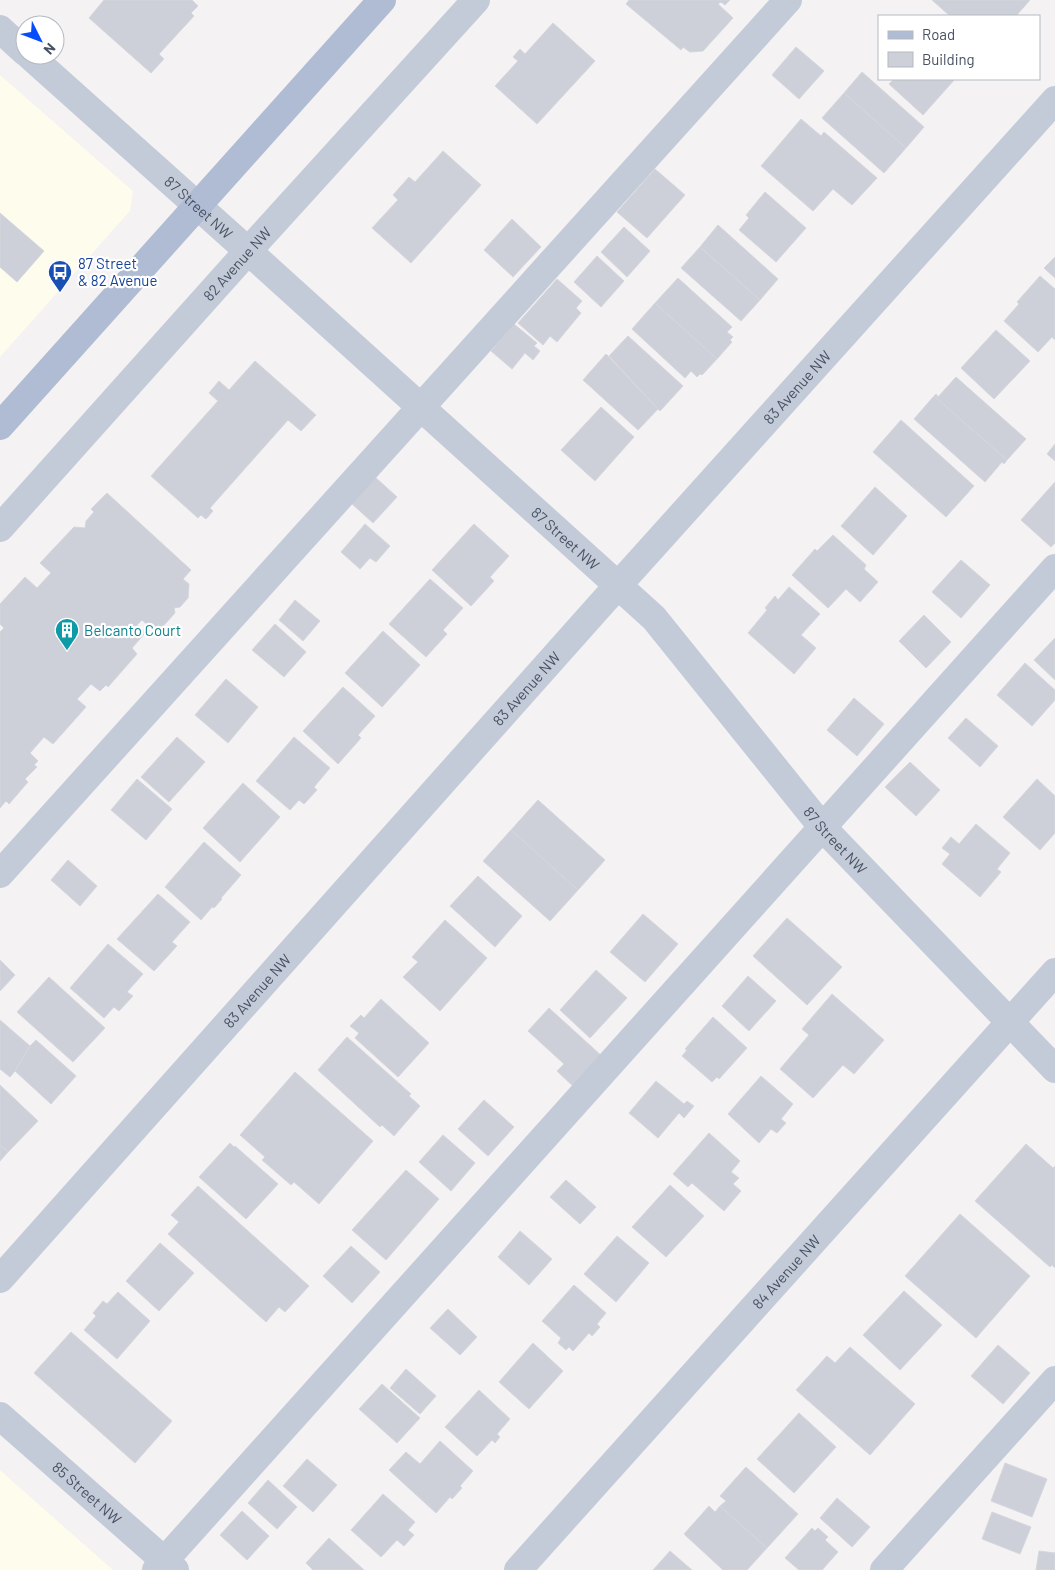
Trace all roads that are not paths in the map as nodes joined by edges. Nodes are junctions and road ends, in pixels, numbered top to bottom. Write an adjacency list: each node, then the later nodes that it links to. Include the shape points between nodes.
1 (382, 0): 8 (main road)
2 (476, 0): 9 (street, 82 Avenue NW)
3 (788, 0): 10 (street)
4 (0, 29): 5 (street)
5 (15, 43)
6 (40, 65): 8 (street, 87 Street NW)
7 (1055, 100): 14 (street, 83 Avenue NW)
8 (197, 206): 9 (street, 87 Street NW); 11 (main road)
9 (248, 251): 10 (street, 87 Street NW); 12 (street, 82 Avenue NW)
10 (422, 407): 14 (street, 87 Street NW); 16 (street)
11 (3, 418)
12 (0, 528)
13 (1055, 568): 15 (street)
14 (619, 585): 15 (street, 87 Street NW, via 654,618); 20 (street, 83 Avenue NW)
15 (823, 828): 18 (street, 87 Street NW); 23 (street)
16 (0, 874)
17 (1055, 972): 18 (street, 84 Avenue NW)
18 (1010, 1022): 19 (street, 87 Street NW); 24 (street, 84 Avenue NW)
19 (1055, 1069)
20 (0, 1279)
21 (1055, 1380): 25 (street)
22 (0, 1416): 23 (street, 85 Street NW)
23 (165, 1567)
24 (518, 1570)
25 (884, 1570)

